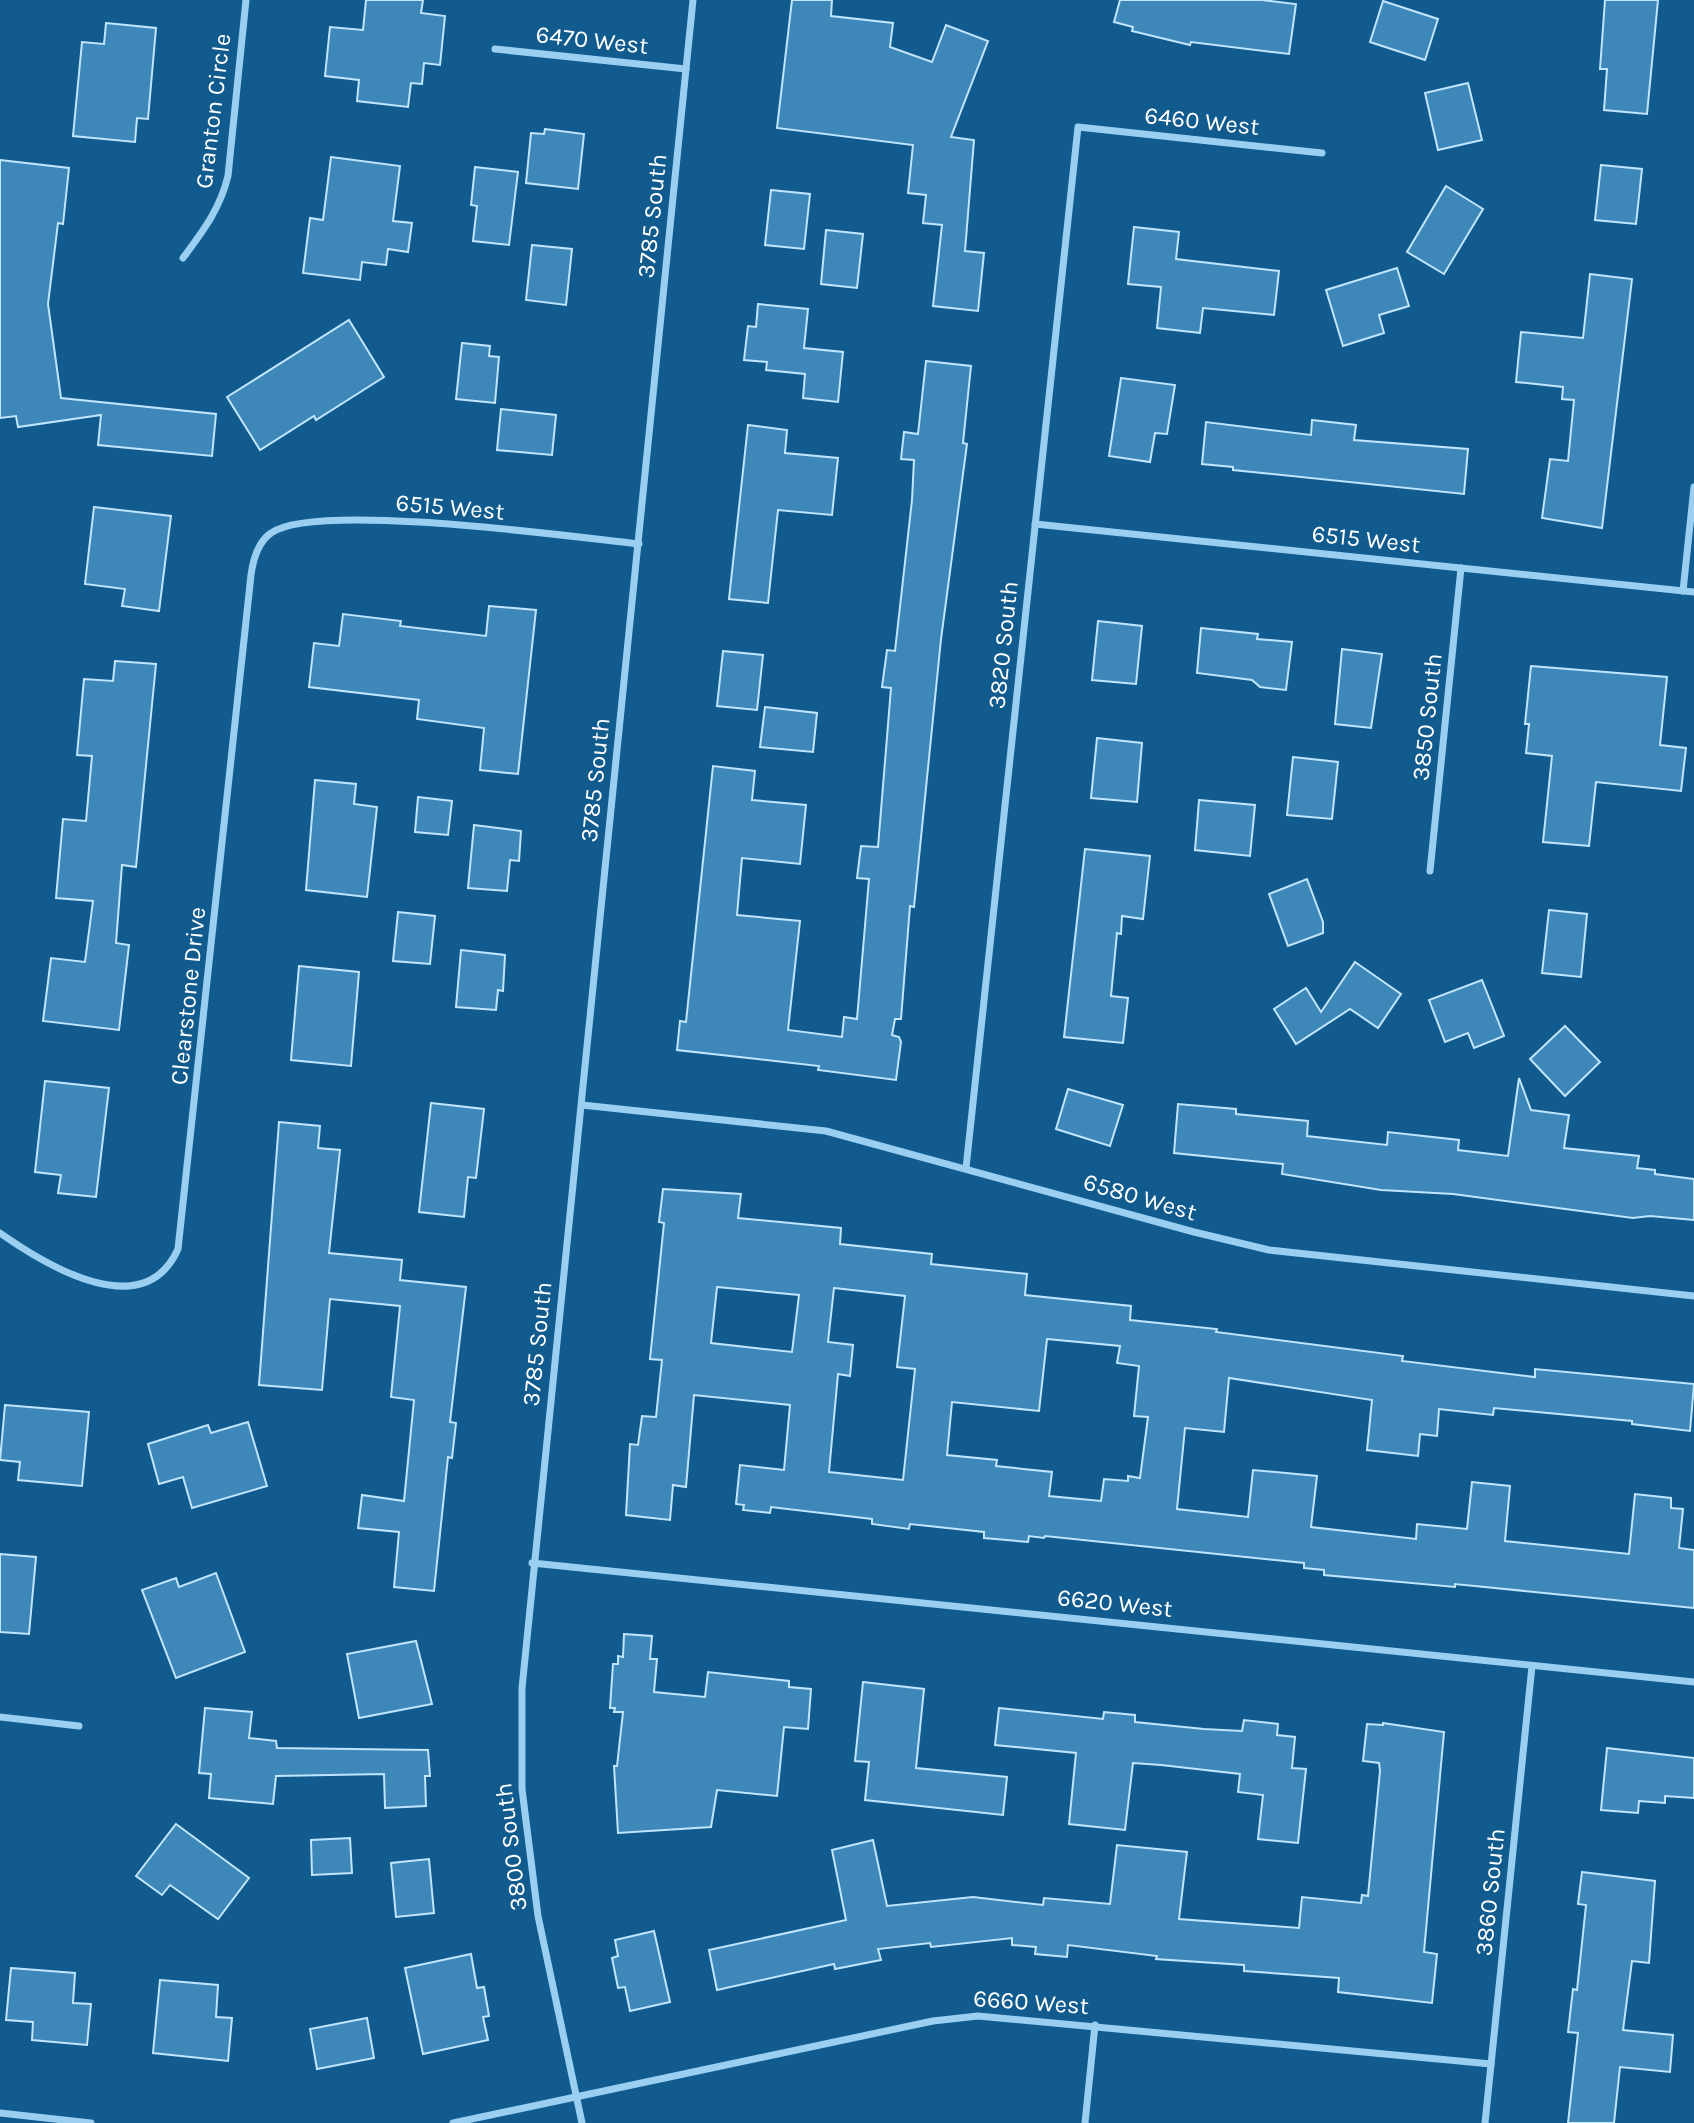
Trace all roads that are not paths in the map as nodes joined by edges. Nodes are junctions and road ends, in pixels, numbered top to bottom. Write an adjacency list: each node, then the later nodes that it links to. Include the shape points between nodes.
1 (246, 0): 7 (street, Granton Circle, via 223,198)
2 (693, 0): 4 (street, 3785 South)
3 (495, 49): 4 (street, 6470 West)
4 (686, 69): 11 (street, 3785 South)
5 (1078, 127): 6 (street, 6460 West); 9 (street, 3820 South)
6 (1322, 153)
7 (183, 258)
8 (1694, 487): 13 (street)
9 (1035, 524): 12 (street, 6515 West); 17 (street, 3820 South)
10 (263, 541): 11 (street, 6515 West, via 292,524 359,520); 18 (street, Clearstone Drive, via 251,575 178,1249 172,1263 150,1283 117,1286 52,1264)
11 (639, 544): 16 (street, 3785 South)
12 (1461, 568): 13 (street, 6515 West); 15 (street, 3850 South)
13 (1683, 591): 14 (street, 6515 West)
14 (1694, 592)
15 (1430, 871)
16 (582, 1105): 17 (street, 6580 West, via 826,1131); 20 (street, 3785 South)
17 (966, 1168): 19 (street, 6580 West, via 1269,1250)
18 (0, 1233)
19 (1694, 1296)
20 (532, 1563): 21 (street, 6620 West); 27 (street, 3800 South, via 522,1688 522,1789 538,1916)
21 (1532, 1666): 22 (street, 6620 West); 26 (street, 3860 South)
22 (1694, 1682)
23 (0, 1717): 24 (street)
24 (79, 1726)
25 (1096, 2025): 26 (street, 6660 West); 27 (street, 6660 West, via 955,2017); 32 (street)
26 (1491, 2064): 33 (street, 3860 South)
27 (576, 2098): 30 (street, 6660 West); 31 (street, 3800 South)
28 (0, 2113): 29 (street)
29 (91, 2123)
30 (453, 2123)
31 (583, 2123)
32 (1085, 2123)
33 (1485, 2123)

